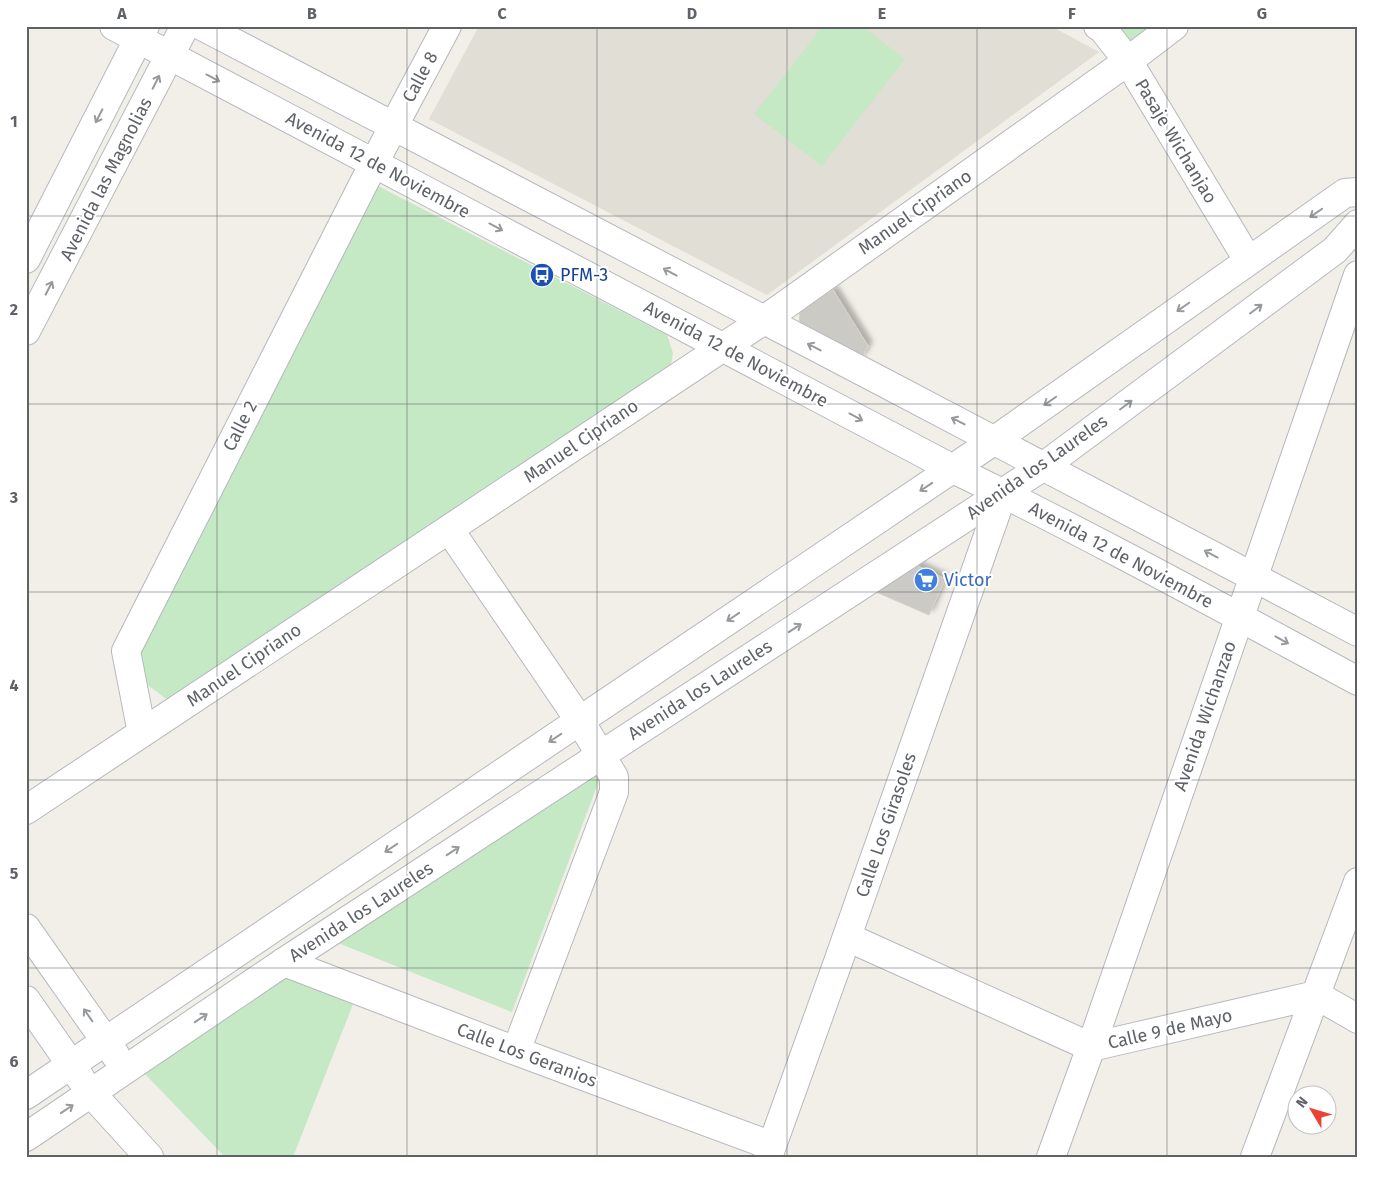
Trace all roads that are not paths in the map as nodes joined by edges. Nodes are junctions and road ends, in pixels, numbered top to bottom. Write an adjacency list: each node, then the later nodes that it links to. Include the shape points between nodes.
1 (114, 26): 7 (main road, Avenida 12 de Noviembre)
2 (185, 26): 8 (main road, Avenida las Magnolias)
3 (202, 26): 10 (main road)
4 (447, 26): 10 (main road, Calle 8)
5 (1098, 26): 9 (main road, Pasaje Wichanjao)
6 (1174, 26): 9 (main road, Manuel Cipriano)
7 (142, 33): 8 (main road, Avenida 12 de Noviembre); 14 (main road, Avenida las Magnolias, one-way to 14)
8 (170, 56): 11 (main road, Avenida 12 de Noviembre, one-way to 11); 18 (main road, Avenida las Magnolias, one-way to 8)
9 (1128, 61): 15 (main road, Pasaje Wichanjao); 17 (main road, Manuel Cipriano)
10 (393, 127): 11 (main road, Calle 2); 17 (main road, one-way to 10)
11 (374, 163): 19 (main road, Avenida 12 de Noviembre, one-way to 19); 30 (main road, Calle 2, via 126,651)
12 (1358, 192): 15 (main road, Avenida los Laureles, one-way to 15, via 1345,192)
13 (1358, 224): 21 (main road, Avenida los Laureles, one-way to 13, via 1335,250)
14 (26, 259)
15 (1248, 260): 20 (main road, Avenida los Laureles, one-way to 20)
16 (1358, 276): 25 (main road, Avenida Wichanzao)
17 (764, 320): 19 (main road, Manuel Cipriano); 20 (main road, one-way to 17)
18 (26, 331)
19 (723, 347): 22 (main road, Avenida 12 de Noviembre, one-way to 22); 24 (main road, Manuel Cipriano)
20 (995, 440): 21 (main road); 22 (main road, Avenida los Laureles)
21 (1044, 466): 23 (main road, Avenida los Laureles); 25 (main road, one-way to 21)
22 (953, 469): 23 (main road, Avenida 12 de Noviembre); 29 (main road, Avenida los Laureles, one-way to 29)
23 (1003, 493): 26 (main road, Avenida 12 de Noviembre); 31 (main road, Avenida los Laureles, one-way to 23); 35 (main road, Calle Los Girasoles)
24 (449, 528): 29 (main road); 30 (main road, Manuel Cipriano)
25 (1254, 576): 26 (main road, Avenida Wichanzao); 27 (main road)
26 (1239, 617): 28 (main road, Avenida 12 de Noviembre, one-way to 28); 41 (main road, Avenida Wichanzao)
27 (1358, 632)
28 (1358, 682)
29 (580, 721): 31 (main road); 40 (main road, Avenida los Laureles, one-way to 40)
30 (142, 733): 32 (main road, Manuel Cipriano)
31 (601, 755): 36 (main road, Avenida los Laureles, one-way to 31); 42 (main road, via 614,777 614,792)
32 (26, 810)
33 (1358, 882): 37 (main road)
34 (26, 928): 40 (main road, one-way to 34)
35 (847, 937): 41 (main road, Calle 9 de Mayo); 48 (main road, Calle Los Girasoles)
36 (284, 962): 42 (main road, Calle Los Geranios); 44 (main road, Avenida los Laureles, one-way to 36)
37 (1316, 995): 39 (main road); 41 (main road, Calle 9 de Mayo); 51 (main road)
38 (26, 1000): 43 (main road)
39 (1358, 1018)
40 (106, 1042): 43 (main road, Avenida los Laureles); 44 (main road)
41 (1091, 1047): 50 (main road, Avenida Wichanzao)
42 (516, 1052): 48 (main road, Calle Los Geranios)
43 (71, 1065): 45 (main road); 46 (main road, Avenida los Laureles)
44 (126, 1070): 45 (main road, Avenida los Laureles)
45 (91, 1093): 47 (main road, Avenida los Laureles, one-way to 45); 49 (main road)
46 (26, 1096)
47 (26, 1137)
48 (770, 1151)
49 (149, 1157)
50 (1051, 1157)
51 (1255, 1157)

